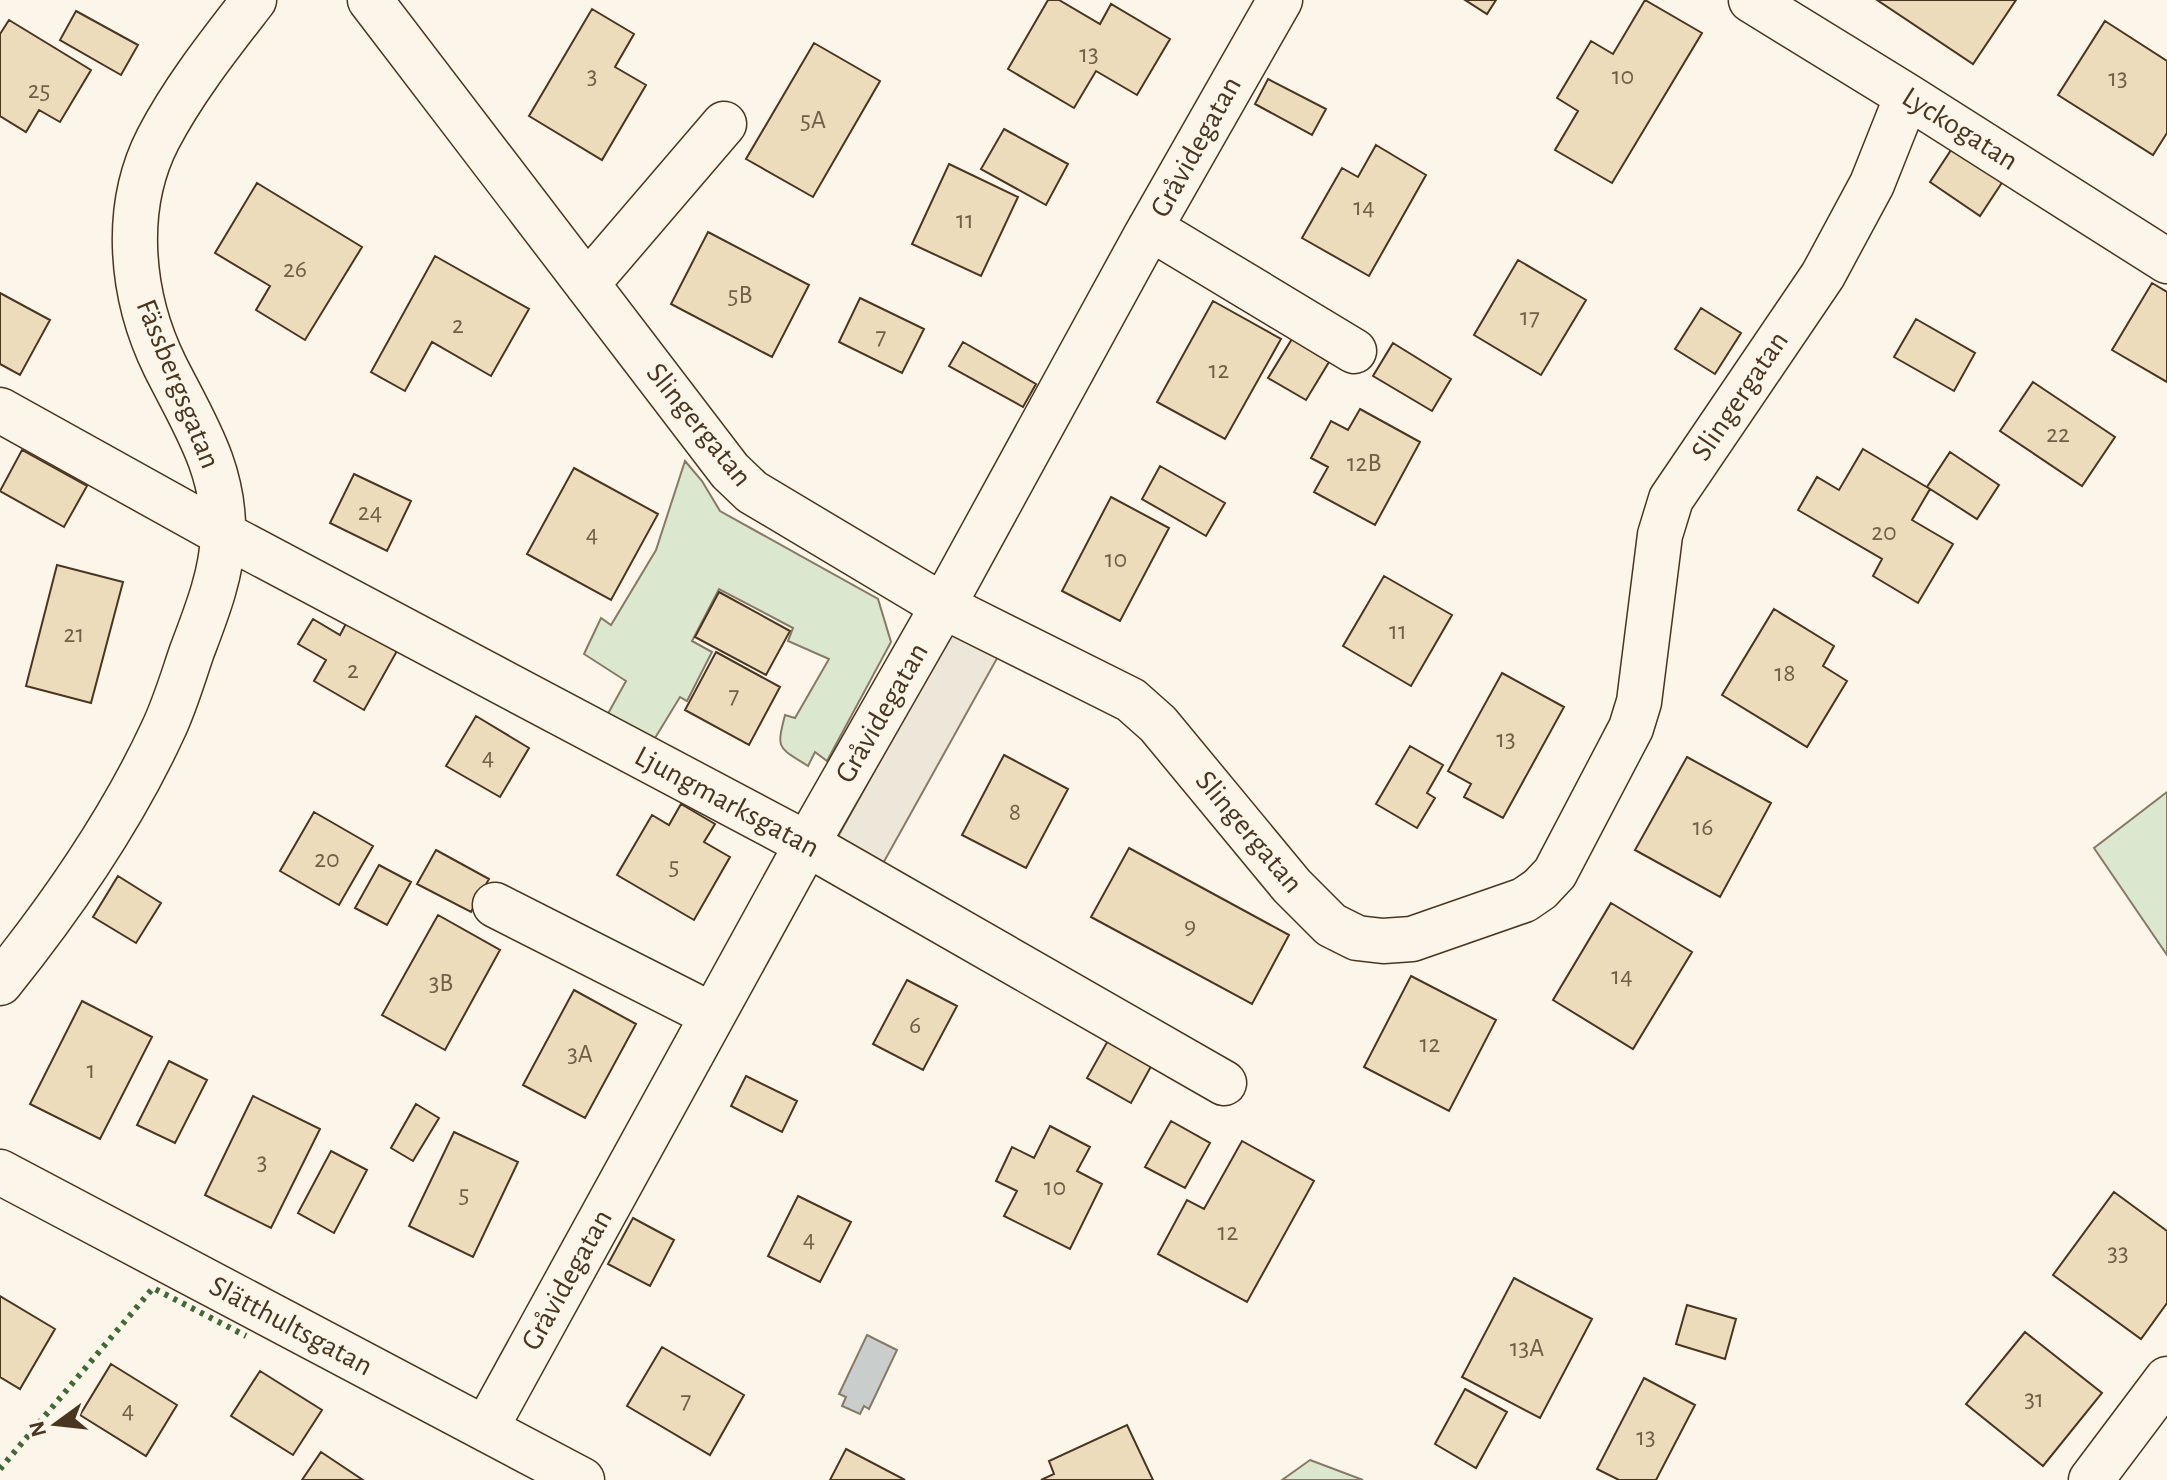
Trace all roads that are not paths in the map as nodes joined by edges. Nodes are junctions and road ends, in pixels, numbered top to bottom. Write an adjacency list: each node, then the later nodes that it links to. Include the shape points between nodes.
1 (254, 0): 12 (street, Fässbergsgatan, via 209,58 158,139 145,172 134,246 148,321 215,468)
2 (370, 0): 9 (street, Slingergatan)
3 (1280, 0): 7 (street, Gråvidegatan)
4 (1751, 0): 5 (street, Lyckogatan)
5 (1907, 96): 8 (street, Lyckogatan); 13 (street, Slingergatan, via 1872,184 1823,275 1671,499 1660,535 1639,702 1631,728 1555,873 1524,900 1412,939 1357,938 1331,925 1292,886 1158,724 1131,700)
6 (724, 124): 9 (street)
7 (1150, 228): 10 (street); 13 (street, Gråvidegatan)
8 (2167, 261)
9 (587, 284): 13 (street, Slingergatan, via 730,471 752,492)
10 (1354, 351)
11 (0, 410): 12 (street, Ljungmarksgatan)
12 (223, 534): 14 (street, Ljungmarksgatan); 16 (street, Fässbergsgatan, via 204,618 164,729 68,893)
13 (943, 606): 14 (street, Gråvidegatan)
14 (807, 844): 18 (street, Gråvidegatan); 19 (street, Ljungmarksgatan)
15 (495, 905): 18 (street)
16 (15, 936): 17 (street, Fässbergsgatan)
17 (0, 983)
18 (712, 1015): 22 (street, Gråvidegatan)
19 (1224, 1083)
20 (0, 1172): 22 (street, Slätthultsgatan)
21 (2167, 1379): 24 (street)
22 (486, 1428): 23 (street, Slätthultsgatan)
23 (582, 1480)
24 (2091, 1480)

